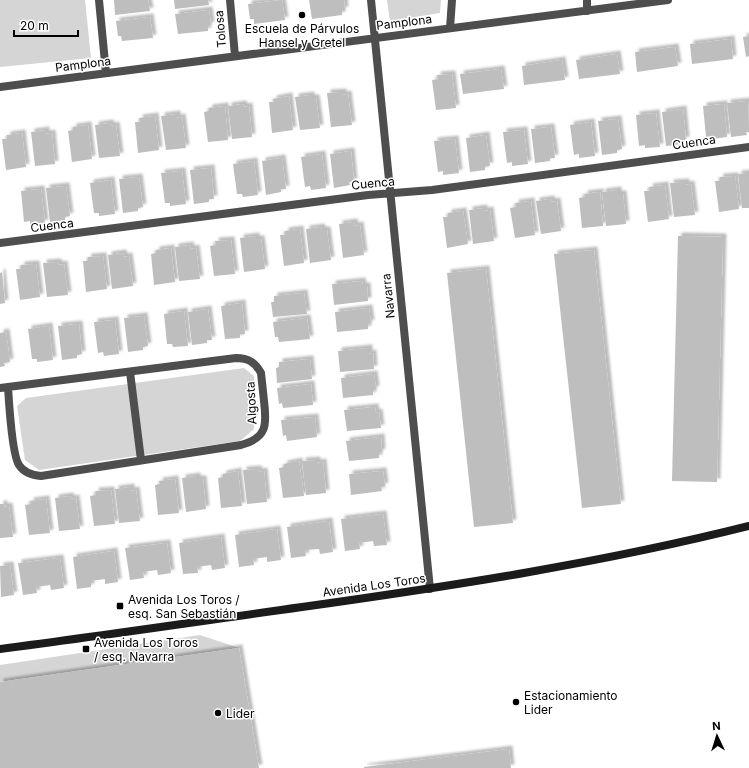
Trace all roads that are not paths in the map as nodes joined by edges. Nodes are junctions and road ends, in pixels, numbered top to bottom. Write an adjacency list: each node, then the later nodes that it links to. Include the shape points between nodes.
1 (99, 0): 11 (street)
2 (230, 0): 10 (street, Tolosa)
3 (371, 0): 9 (street, Navarra)
4 (452, 0): 8 (street)
5 (587, 0): 7 (street)
6 (668, 0): 7 (street, Pamplona)
7 (587, 10): 8 (street, Pamplona)
8 (450, 28): 9 (street, Pamplona)
9 (375, 38): 10 (street, Pamplona); 14 (street, Navarra)
10 (235, 56): 11 (street, Pamplona)
11 (106, 73): 12 (street, Pamplona)
12 (0, 87)
13 (749, 147): 14 (street, Cuenca, via 432,190)
14 (390, 193): 15 (street, Cuenca); 20 (street, Navarra)
15 (0, 243)
16 (130, 372): 17 (street, Algosta); 18 (street); 18 (street, Algosta, via 242,358 248,359 258,367 262,379 266,423 260,436 255,440 241,445)
17 (4, 388): 18 (street, Algosta, via 16,460 28,473 41,476)
18 (141, 460)
19 (749, 526): 20 (main road, Avenida Los Toros, via 621,555)
20 (430, 589): 21 (main road, Avenida Los Toros)
21 (0, 650)

